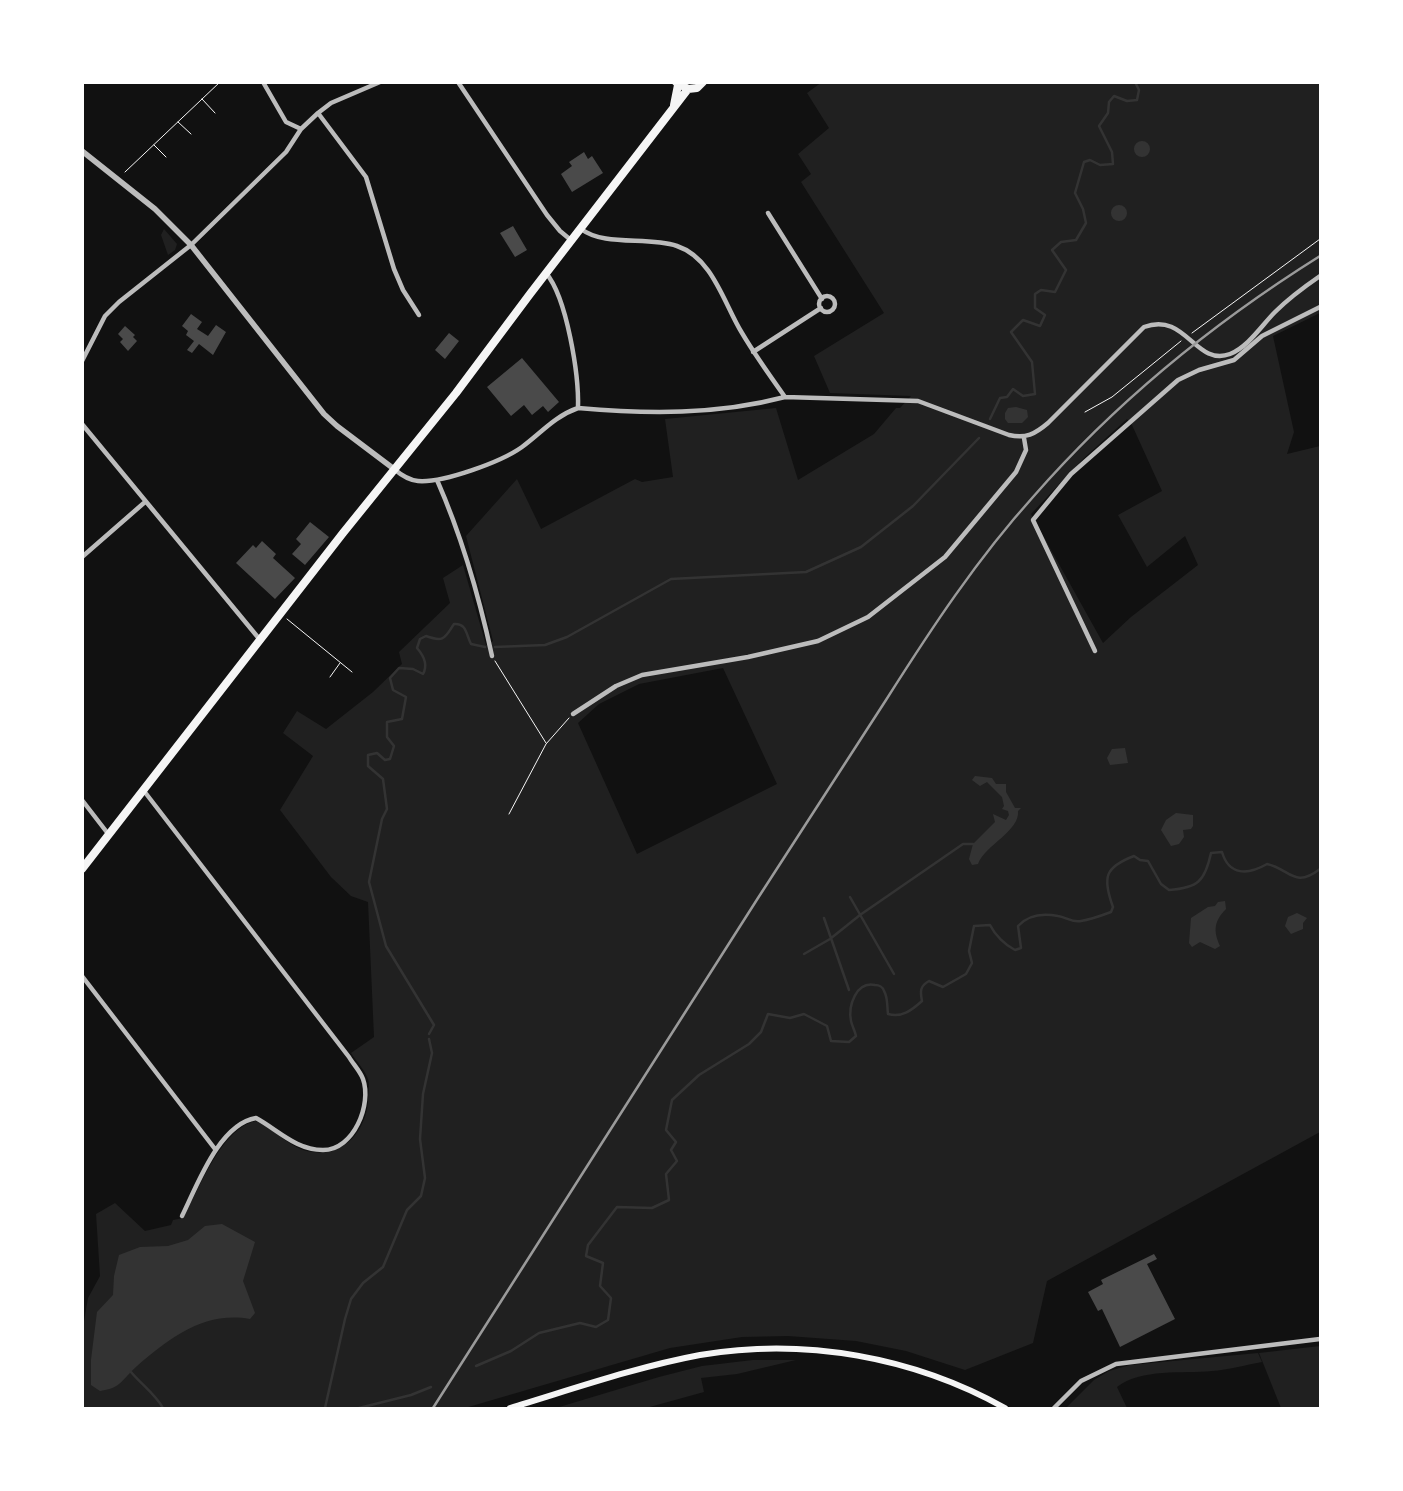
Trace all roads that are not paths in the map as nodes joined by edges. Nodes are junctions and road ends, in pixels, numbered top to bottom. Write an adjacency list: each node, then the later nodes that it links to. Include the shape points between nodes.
1 (263, 82): 9 (street, via 286,122)
2 (380, 82): 8 (street, via 332,103)
3 (458, 82): 13 (street, via 547,215)
4 (703, 82): 6 (main road)
5 (677, 84): 6 (main road); 7 (main road)
6 (688, 90): 7 (main road)
7 (674, 105): 12 (main road)
8 (318, 113): 9 (street); 20 (street, via 366,177 394,269)
9 (301, 130): 14 (street, via 286,152)
10 (82, 151): 14 (street, via 155,209)
11 (768, 212): 17 (street)
12 (581, 229): 13 (main road); 21 (street, via 597,238 665,242 691,253 708,270)
13 (572, 241): 15 (main road)
14 (191, 245): 22 (street, via 119,302 106,316); 27 (street, via 324,414)
15 (546, 273): 24 (street, via 558,292 573,352 579,385); 27 (main road)
16 (1320, 276): 26 (street, via 1295,294 1231,354 1206,352 1173,326 1156,324 1139,330 1048,423)
17 (822, 299): 19 (street); 19 (street, via 831,298 835,306 828,312)
18 (1320, 307): 32 (street, via 1262,336 1234,360 1198,370 1178,380 1072,474 1033,520)
19 (821, 308): 21 (street)
20 (419, 314)
21 (753, 352): 23 (street)
22 (82, 361)
23 (785, 397): 24 (street, via 698,412); 26 (street, via 918,401 1010,436)
24 (578, 408): 28 (street, via 563,413 521,448 479,467)
25 (82, 424): 29 (street)
26 (1024, 438): 34 (street, via 1026,450 1016,472 945,557 868,617 818,641 642,675 616,686)
27 (394, 469): 28 (street, via 411,479); 31 (main road)
28 (437, 480): 33 (street, via 458,531)
29 (145, 502): 30 (street); 31 (street)
30 (82, 557)
31 (261, 641): 35 (main road)
32 (1096, 651)
33 (492, 656)
34 (572, 714)
35 (144, 791): 37 (main road); 40 (street, via 349,1057 363,1078 365,1088 357,1128 333,1149 322,1150 293,1143 256,1118 241,1123)
36 (82, 800): 37 (street)
37 (109, 835): 38 (main road)
38 (82, 869)
39 (83, 979): 40 (street)
40 (215, 1149): 41 (street)
41 (182, 1216)
42 (1320, 1339): 45 (street, via 1116,1364 1081,1381)
43 (510, 1408): 44 (main road, via 681,1360 720,1353 783,1349 849,1355 900,1365 947,1380)
44 (1005, 1408)
45 (1054, 1408)

